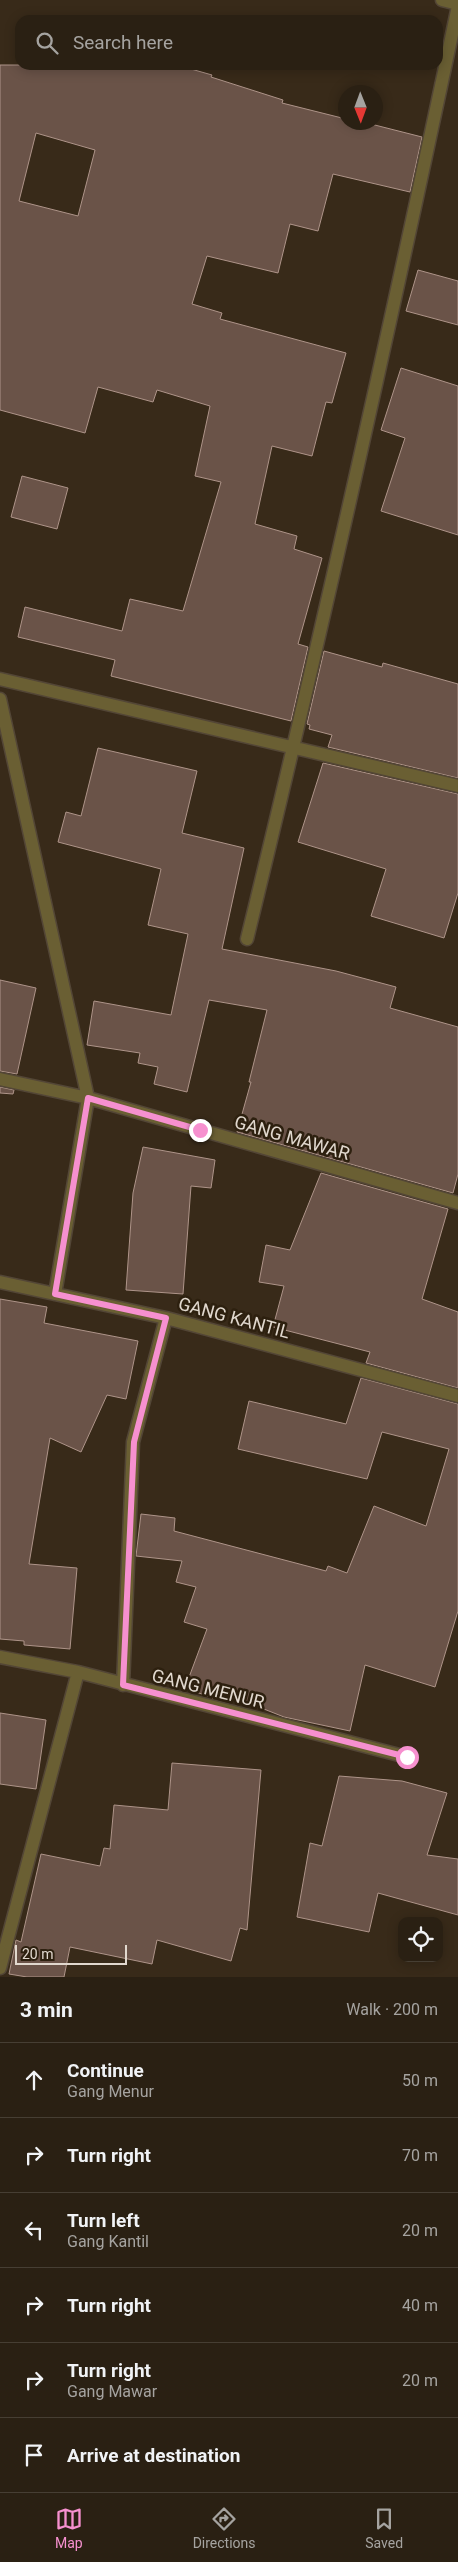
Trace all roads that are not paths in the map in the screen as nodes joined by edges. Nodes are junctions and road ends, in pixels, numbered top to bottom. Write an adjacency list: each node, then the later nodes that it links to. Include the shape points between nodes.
1 (442, 0): 2 (street)
2 (458, 5): 5 (street, via 387,342)
3 (0, 678): 5 (street)
4 (0, 699): 9 (street)
5 (294, 748): 6 (street); 7 (street)
6 (458, 786)
7 (247, 938)
8 (0, 1078): 9 (street, GANG MAWAR)
9 (88, 1098): 10 (street, GANG MAWAR); 12 (street)
10 (458, 1203)
11 (0, 1282): 12 (street, GANG KANTIL)
12 (55, 1294): 13 (street, GANG KANTIL)
13 (166, 1318): 14 (street, GANG KANTIL); 17 (street, via 134,1442)
14 (458, 1396)
15 (0, 1658): 16 (street, GANG MENUR)
16 (78, 1672): 17 (street, GANG MENUR); 19 (street)
17 (123, 1685): 18 (street, GANG MENUR)
18 (407, 1757)
19 (0, 1968)

